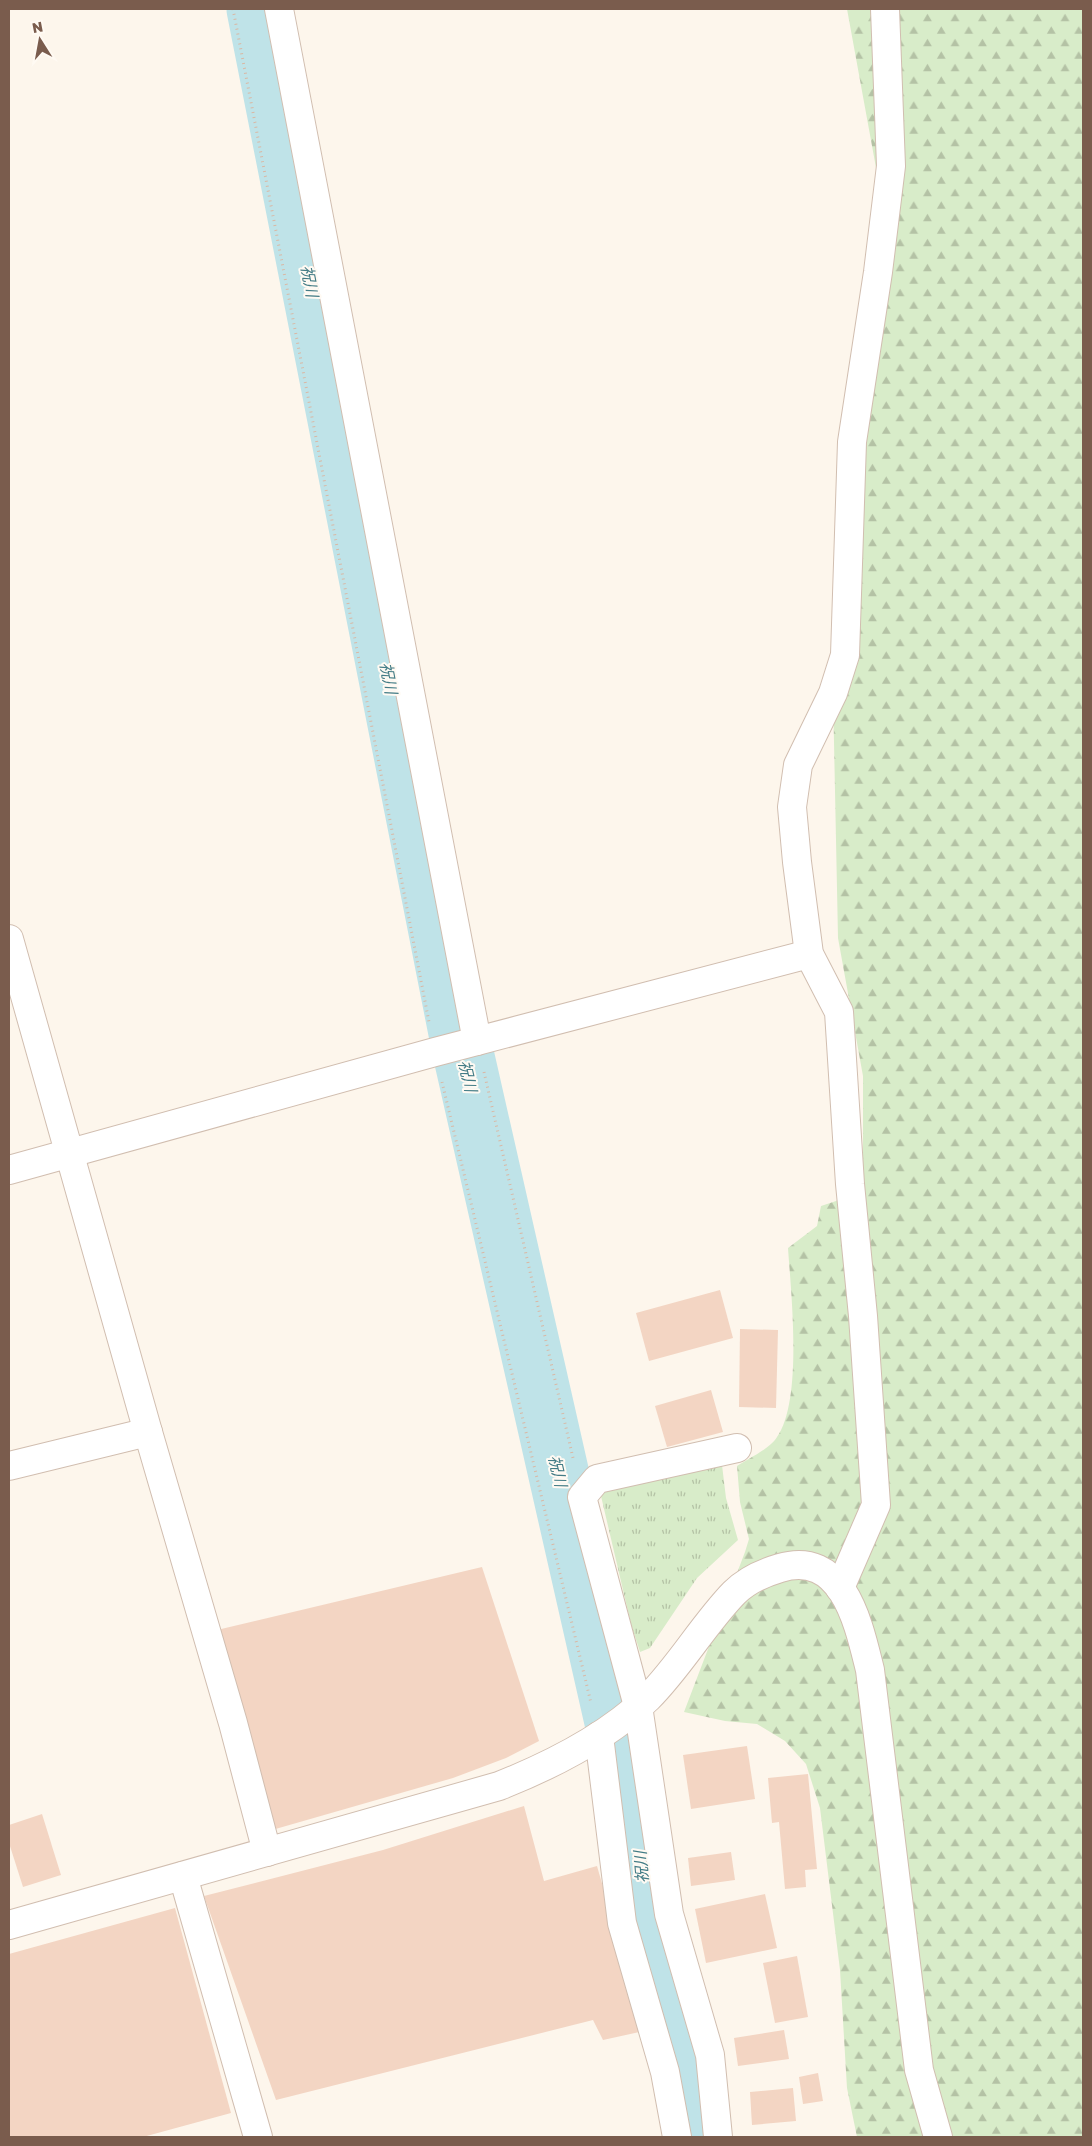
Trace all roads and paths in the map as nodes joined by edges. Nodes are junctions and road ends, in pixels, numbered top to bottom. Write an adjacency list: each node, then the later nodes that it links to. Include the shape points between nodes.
1 (233, 9): 7 (path)
2 (278, 9): 6 (street)
3 (885, 9): 5 (street, via 891,166 852,442 845,655 833,693 798,765 792,807)
4 (9, 939): 8 (street)
5 (809, 954): 6 (street); 14 (street, via 839,1012 876,1505)
6 (475, 1041): 7 (street); 13 (path)
7 (436, 1052): 8 (street); 15 (path)
8 (69, 1153): 9 (street); 10 (street)
9 (9, 1170)
10 (148, 1432): 12 (street); 16 (street)
11 (737, 1448): 13 (street, via 597,1479)
12 (9, 1466)
13 (582, 1497): 15 (street)
14 (840, 1588): 15 (street, via 821,1571 798,1566 772,1570 747,1582 716,1613 658,1687); 22 (street, via 856,1615 870,1670 919,2070)
15 (617, 1723): 16 (street, via 532,1773 499,1786); 20 (street, via 622,1923 665,2072); 21 (street, via 710,2055)
16 (267, 1852): 17 (street)
17 (182, 1876): 18 (street); 19 (street)
18 (9, 1925)
19 (258, 2137)
20 (677, 2137)
21 (718, 2137)
22 (938, 2137)

